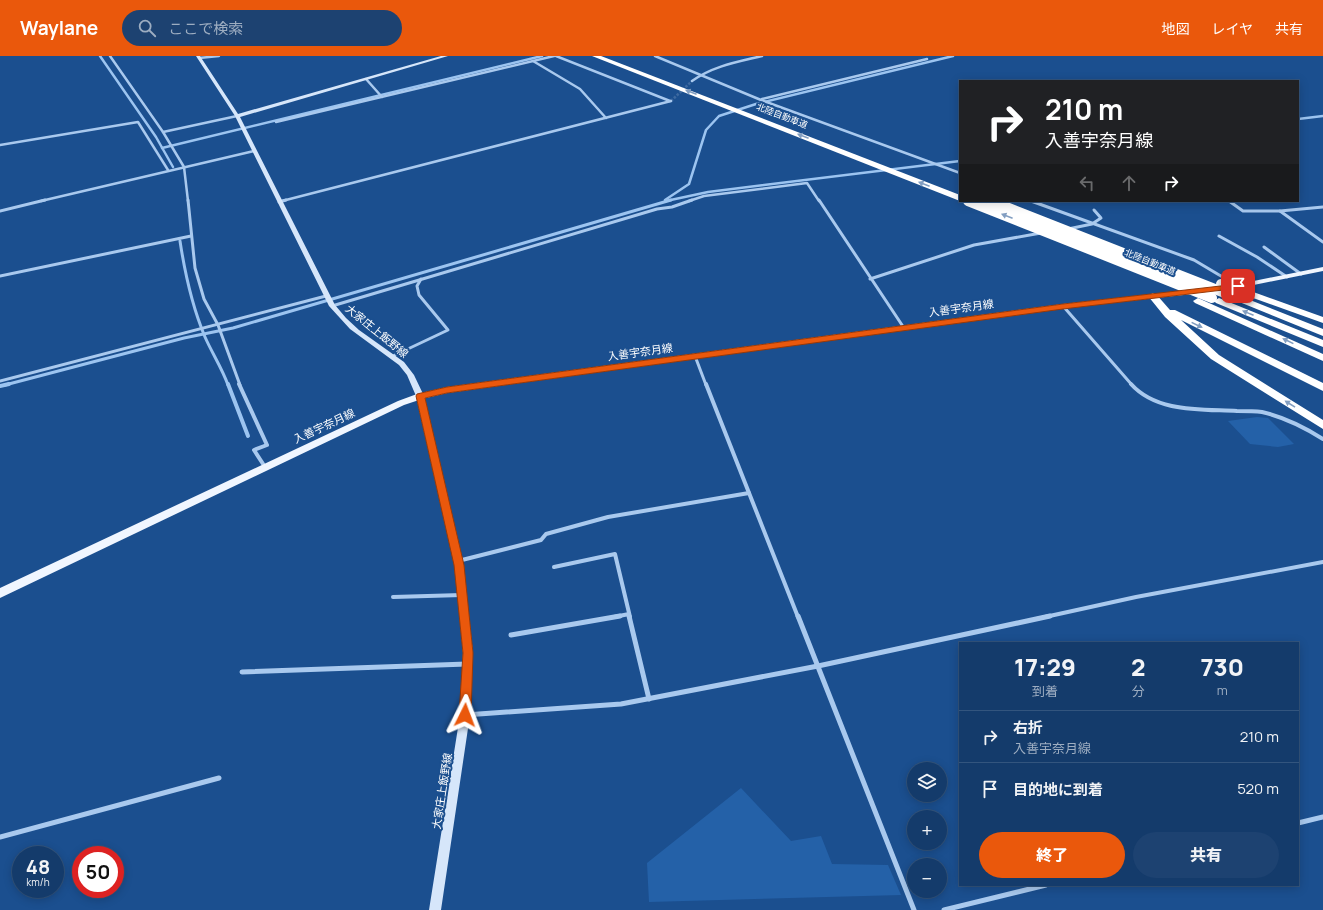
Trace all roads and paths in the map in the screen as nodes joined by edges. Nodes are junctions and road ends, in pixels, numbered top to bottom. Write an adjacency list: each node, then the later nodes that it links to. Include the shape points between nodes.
1 (110, 56): 22 (street)
2 (219, 56): 9 (street)
3 (446, 56): 13 (main road)
4 (555, 56): 11 (street); 20 (street, via 671,101)
5 (595, 56): 29 (highway, 北陸自動車道, one-way to 5)
6 (614, 56): 16 (highway)
7 (655, 56): 12 (street)
8 (762, 56): 12 (street)
9 (199, 57): 19 (main road, 大家庄上飯野線)
10 (927, 59): 17 (street)
11 (533, 61): 15 (street); 20 (street, via 580,89)
12 (699, 74): 14 (street); 17 (street)
13 (366, 79): 15 (street); 19 (main road)
14 (692, 81)
15 (382, 97): 21 (street)
16 (723, 98)
17 (761, 100): 27 (street)
18 (738, 103): 28 (highway, 北陸自動車道)
19 (237, 116): 22 (street); 24 (main road, 大家庄上飯野線)
20 (606, 118): 30 (street)
21 (276, 122)
22 (163, 132): 25 (street)
23 (0, 145): 26 (street, via 138,122)
24 (254, 151): 25 (street); 30 (main road, 大家庄上飯野線)
25 (184, 167): 26 (street); 42 (street)
26 (168, 170): 37 (street)
27 (959, 173)
28 (959, 189)
29 (959, 198)
30 (279, 202): 53 (main road, 大家庄上飯野線)
31 (970, 202): 40 (highway, 北陸自動車道, one-way to 31, bridge)
32 (994, 202): 39 (highway, 北陸自動車道, bridge)
33 (1034, 202): 41 (street)
34 (1230, 202): 38 (street, via 1243,211)
35 (1323, 207): 38 (street)
36 (1094, 210): 41 (street, via 1101,218)
37 (0, 211)
38 (1280, 211): 44 (street)
39 (1039, 219): 52 (highway, bridge); 60 (highway, 北陸自動車道, bridge)
40 (1023, 223): 61 (highway, 北陸自動車道, one-way to 40, bridge); 64 (highway, one-way to 40, bridge)
41 (1092, 224): 51 (street, via 974,245); 52 (street, via 1194,260)
42 (191, 236): 48 (street); 58 (street, via 194,268 204,299)
43 (1219, 236): 49 (street)
44 (1323, 242)
45 (1264, 247): 47 (street)
46 (1323, 269): 47 (main road, 入善宇奈月線)
47 (1301, 274): 49 (main road, 入善宇奈月線)
48 (0, 276)
49 (1287, 277): 52 (main road, 入善宇奈月線)
50 (421, 279): 51 (street, via 704,196 806,183); 55 (street); 62 (street, via 417,286 420,295 448,330)
51 (870, 279): 59 (street)
52 (1241, 289): 54 (main road, 入善宇奈月線); 57 (highway)
53 (326, 296): 55 (main road, 大家庄上飯野線); 58 (street)
54 (1153, 296): 56 (main road, 入善宇奈月線); 66 (highway, one-way to 66, via 1174,313); 68 (highway, one-way to 54, via 1216,357 1169,315)
55 (332, 306): 62 (main road, 大家庄上飯野線, via 342,319 365,338)
56 (1063, 306): 59 (main road, 入善宇奈月線); 69 (street, via 1136,388 1156,401 1195,409 1261,412 1301,425)
57 (1323, 320)
58 (218, 325): 65 (street); 70 (street, via 238,381 267,445 254,450)
59 (904, 328): 63 (main road, 入善宇奈月線)
60 (1323, 333)
61 (1323, 344)
62 (393, 356): 67 (main road, 大家庄上飯野線, via 406,369)
63 (695, 356): 67 (main road, 入善宇奈月線, via 447,390); 71 (street)
64 (1323, 358)
65 (0, 381)
66 (1323, 387)
67 (420, 396): 70 (main road, 入善宇奈月線, via 401,402); 72 (main road, 大家庄上飯野線)
68 (1323, 425)
69 (1323, 439)
70 (265, 467): 75 (main road, 入善宇奈月線)
71 (749, 492): 72 (street, via 608,517 546,534 541,540); 81 (street)
72 (458, 561): 76 (main road, 大家庄上飯野線)
73 (1323, 562): 81 (street, via 1136,597)
74 (554, 567): 78 (street, via 614,554)
75 (0, 593)
76 (462, 596): 77 (street); 80 (main road, 大家庄上飯野線)
77 (392, 597)
78 (629, 614): 79 (street); 83 (street)
79 (511, 634)
80 (468, 664): 82 (street); 84 (main road, 大家庄上飯野線)
81 (818, 666): 83 (street); 91 (street)
82 (242, 672)
83 (648, 699): 84 (street, via 621,704)
84 (465, 715): 90 (main road, 大家庄上飯野線)
85 (218, 778): 88 (street)
86 (1323, 817): 87 (street)
87 (1299, 823)
88 (0, 837)
89 (1042, 886): 92 (street)
90 (435, 910)
91 (914, 910)
92 (944, 910)

